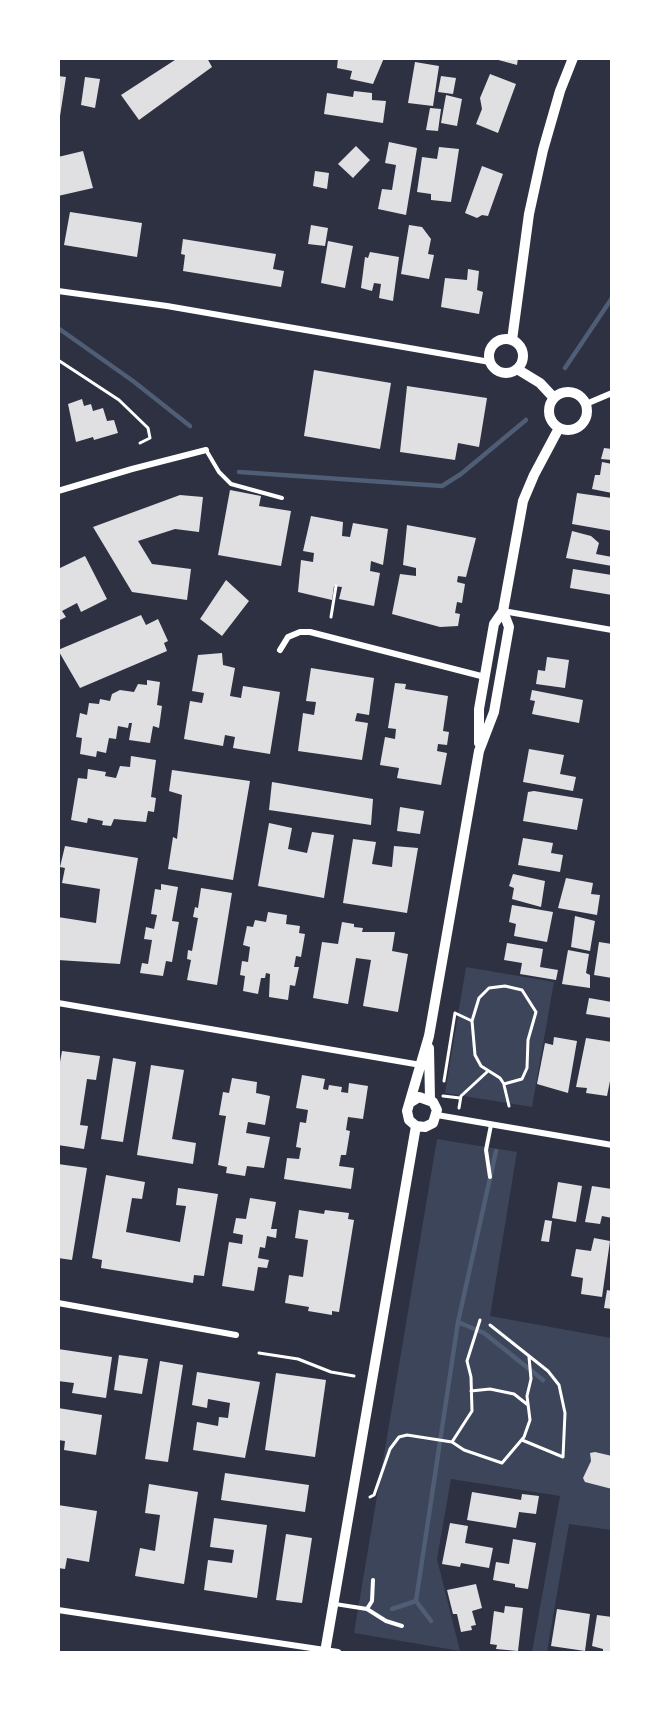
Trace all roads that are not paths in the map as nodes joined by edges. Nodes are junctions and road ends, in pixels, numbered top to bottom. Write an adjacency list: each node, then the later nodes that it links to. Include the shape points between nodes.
1 (573, 58): 3 (main road, via 543,150 529,214)
2 (58, 291): 4 (street)
3 (512, 340): 4 (main road, via 496,342 490,351); 5 (main road, via 523,353)
4 (490, 362): 5 (main road, via 502,372)
5 (517, 369): 7 (main road, via 540,383)
6 (612, 393): 8 (street)
7 (554, 398): 8 (main road, via 572,392); 9 (main road, via 549,414)
8 (586, 404): 9 (main road, via 588,411 583,423 572,430)
9 (559, 428): 13 (main road, via 523,501)
10 (206, 450): 11 (street); 12 (lane, via 231,483)
11 (58, 491)
12 (282, 498)
13 (503, 610): 14 (street); 16 (main road, via 494,624); 17 (main road, via 509,627 494,712)
14 (612, 630)
15 (280, 650): 16 (street, via 288,637 310,632)
16 (484, 676): 17 (main road)
17 (479, 751): 19 (main road)
18 (58, 1003): 20 (street)
19 (429, 1036): 20 (main road); 21 (main road)
20 (421, 1065): 22 (main road)
21 (430, 1099): 22 (main road, via 420,1097); 23 (main road)
22 (411, 1102): 25 (main road, via 407,1116)
23 (437, 1115): 24 (street); 25 (main road, via 429,1126)
24 (491, 1125): 26 (street); 27 (lane, via 486,1150)
25 (416, 1126): 31 (main road)
26 (612, 1145)
27 (490, 1177)
28 (58, 1303): 29 (street)
29 (236, 1335)
30 (373, 1580): 32 (lane, via 372,1601)
31 (334, 1604): 32 (lane); 35 (main road)
32 (366, 1609): 34 (lane)
33 (58, 1610): 35 (street)
34 (402, 1626)
35 (325, 1652): 36 (street)
36 (338, 1653)

